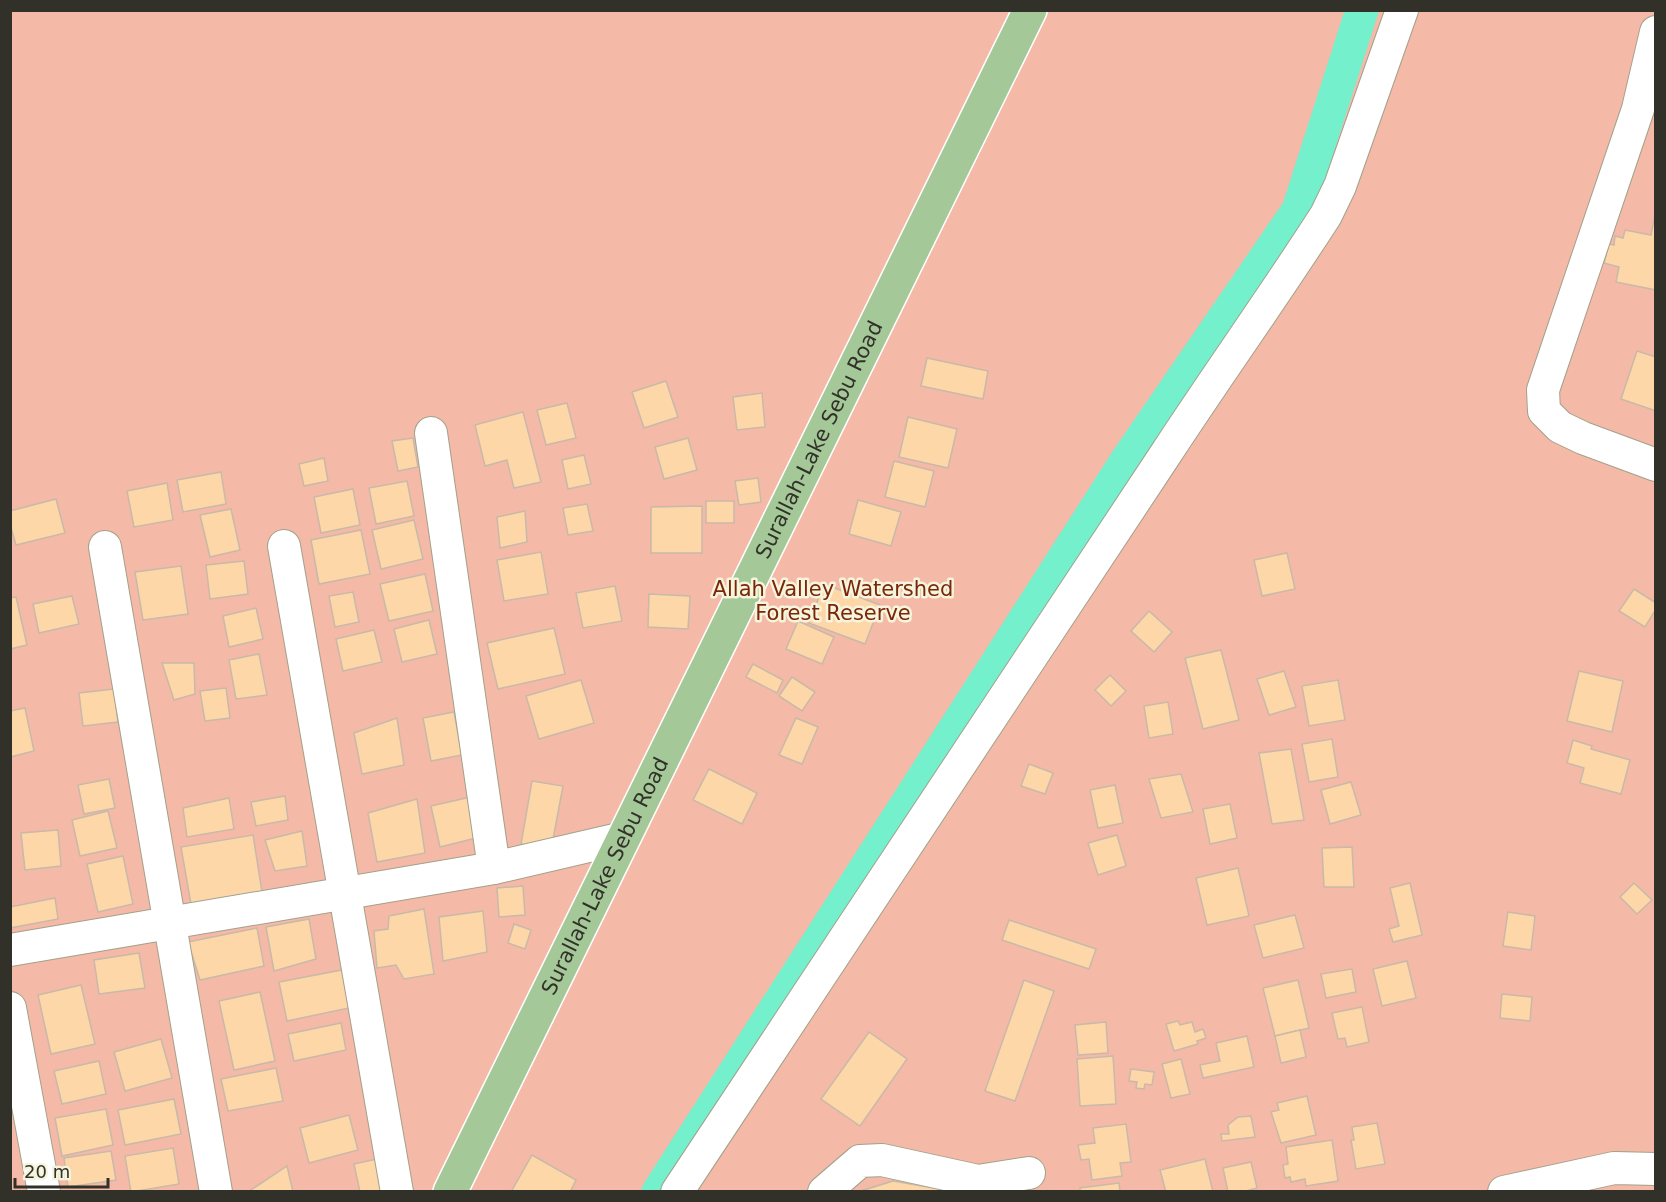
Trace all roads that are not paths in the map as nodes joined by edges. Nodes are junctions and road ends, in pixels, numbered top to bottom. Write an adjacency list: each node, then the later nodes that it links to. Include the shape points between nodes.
1 (1030, 10): 8 (main road, Surallah-Lake Sebu Road)
2 (1402, 10): 20 (street, via 1340,186 1326,214)
3 (1656, 32): 5 (street, via 1638,109 1543,390 1544,411 1560,428)
4 (431, 433): 9 (street)
5 (1656, 465)
6 (284, 546): 10 (street)
7 (105, 547): 11 (street)
8 (623, 838): 9 (street); 19 (main road, Surallah-Lake Sebu Road)
9 (494, 867): 10 (street)
10 (344, 894): 11 (street); 18 (street)
11 (170, 922): 12 (street); 17 (street)
12 (10, 950)
13 (10, 1008): 16 (street)
14 (1656, 1169): 22 (street, via 1614,1168)
15 (1029, 1173): 21 (street, via 978,1181 882,1160 860,1161)
16 (44, 1191)
17 (216, 1191)
18 (397, 1191)
19 (450, 1191)
20 (677, 1191)
21 (824, 1191)
22 (1504, 1191)

